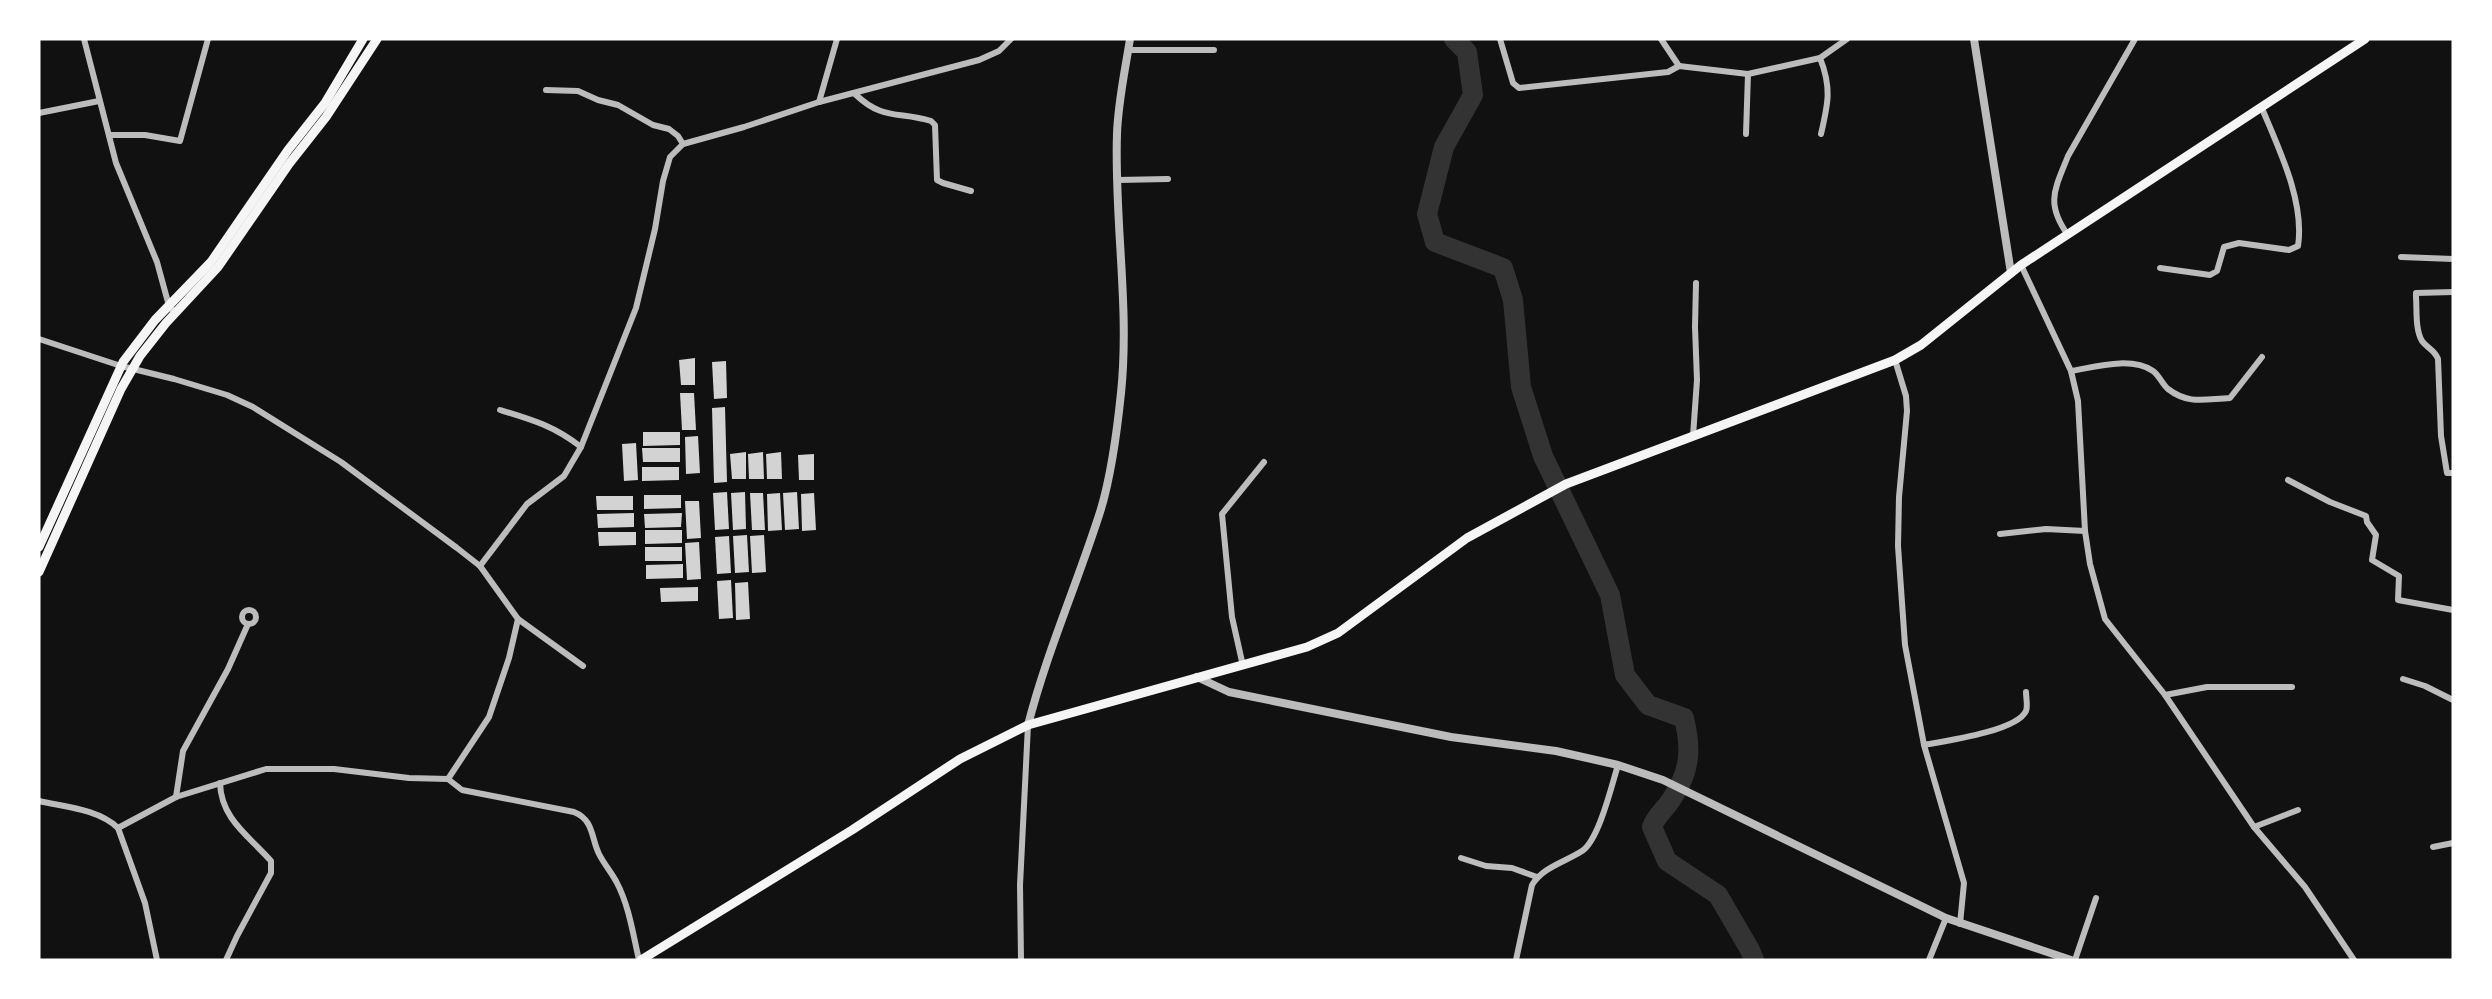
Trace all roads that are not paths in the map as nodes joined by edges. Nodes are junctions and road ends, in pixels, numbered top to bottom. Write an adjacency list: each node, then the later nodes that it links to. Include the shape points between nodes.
1 (84, 39): 21 (street)
2 (208, 39): 28 (street, via 180,141 145,135)
3 (363, 39): 41 (main road, via 325,104)
4 (376, 39): 41 (main road, via 326,117 218,267)
5 (837, 39): 22 (street)
6 (1011, 39): 20 (street, via 999,51 979,60)
7 (1130, 39): 14 (street)
8 (1500, 39): 17 (street, via 1513,82 1519,88 1668,72)
9 (1661, 39): 17 (street)
10 (1847, 39): 16 (street)
11 (1974, 39): 38 (street)
12 (2135, 39): 33 (street, via 2061,172 2053,199 2056,218)
13 (2365, 39): 23 (main road)
14 (1128, 50): 15 (street); 31 (street, via 1120,94)
15 (1214, 50)
16 (1820, 58): 18 (street); 27 (street, via 1829,94)
17 (1679, 66): 18 (street)
18 (1748, 74): 26 (street)
19 (546, 90): 29 (street, via 578,91 618,105 653,125 669,129)
20 (855, 94): 22 (street); 32 (street, via 867,106 881,112 931,121 935,125 937,180)
21 (99, 101): 24 (street); 28 (street)
22 (819, 102): 29 (street)
23 (2261, 106): 33 (main road); 37 (street, via 2293,183 2298,246 2289,250 2239,243 2224,247 2217,271 2210,275)
24 (41, 112): 25 (street)
25 (39, 119)
26 (1746, 134)
27 (1821, 134)
28 (109, 135): 41 (street)
29 (683, 144): 50 (street, via 670,157 636,308)
30 (1168, 179): 31 (street)
31 (1118, 180): 70 (street, via 1124,331 1114,446 1101,508 1038,685)
32 (971, 191)
33 (2068, 235): 36 (main road)
34 (2401, 257): 35 (street)
35 (2453, 259)
36 (2021, 265): 38 (main road); 47 (street)
37 (2160, 268)
38 (2011, 273): 44 (main road, via 1921,345)
39 (1696, 283): 49 (street, via 1698,380)
40 (2453, 291): 52 (street, via 2416,293 2415,297 2419,334 2438,359 2441,436 2447,473)
41 (172, 310): 45 (main road, via 131,349); 46 (main road)
42 (39, 339): 45 (street)
43 (2262, 357): 47 (street, via 2230,398 2187,400 2167,388 2153,371 2138,366 2118,364)
44 (1895, 360): 49 (main road); 71 (street, via 1907,411 1898,546 1905,645)
45 (121, 366): 46 (street); 56 (main road)
46 (132, 368): 57 (street, via 227,395 253,407 341,462); 58 (main road)
47 (2071, 371): 54 (street, via 2078,401)
48 (500, 410): 50 (street, via 542,422)
49 (1693, 436): 63 (main road, via 1551,491 1467,538 1338,633)
50 (581, 447): 57 (street, via 564,476 527,504)
51 (1264, 462): 63 (street, via 1222,514 1232,617)
52 (2453, 473)
53 (2288, 480): 59 (street, via 2366,516 2376,535 2372,560 2399,576 2398,600)
54 (2085, 531): 55 (street, via 2046,529); 68 (street, via 2105,619)
55 (2000, 534)
56 (39, 548)
57 (480, 566): 60 (street)
58 (39, 572)
59 (2453, 610)
60 (518, 619): 62 (street); 73 (street, via 489,717)
61 (248, 624): 75 (street, via 183,751)
62 (583, 666)
63 (1244, 666): 64 (main road)
64 (1197, 677): 70 (main road); 72 (street, via 1229,692 1450,737 1556,751)
65 (2403, 679): 69 (street)
66 (2292, 687): 68 (street, via 2207,687)
67 (2026, 692): 71 (street, via 2027,710 2020,719)
68 (2164, 696): 78 (street)
69 (2453, 700)
70 (1028, 725): 89 (main road, via 960,759); 90 (street, via 1020,885)
71 (1924, 745): 86 (street, via 1964,883)
72 (1618, 765): 83 (street, via 1599,824 1585,850); 85 (street, via 1662,780)
73 (448, 778): 74 (street, via 334,769 266,769); 89 (street, via 462,790 584,816 598,853 617,883)
74 (220, 783): 75 (street); 88 (street, via 224,807 233,821 271,861 271,873)
75 (176, 797): 79 (street)
76 (39, 801): 79 (street, via 82,810 110,820)
77 (2298, 810): 78 (street)
78 (2253, 827): 94 (street, via 2305,887)
79 (118, 828): 87 (street, via 145,903)
80 (2453, 843): 81 (street)
81 (2433, 848)
82 (1461, 858): 83 (street)
83 (1537, 877): 91 (street)
84 (2096, 898): 93 (street)
85 (1946, 918): 86 (street); 92 (street)
86 (1960, 924): 93 (street)
87 (157, 960)
88 (226, 960)
89 (640, 960)
90 (1021, 960)
91 (1516, 960)
92 (1929, 960)
93 (2073, 960)
94 (2354, 960)

